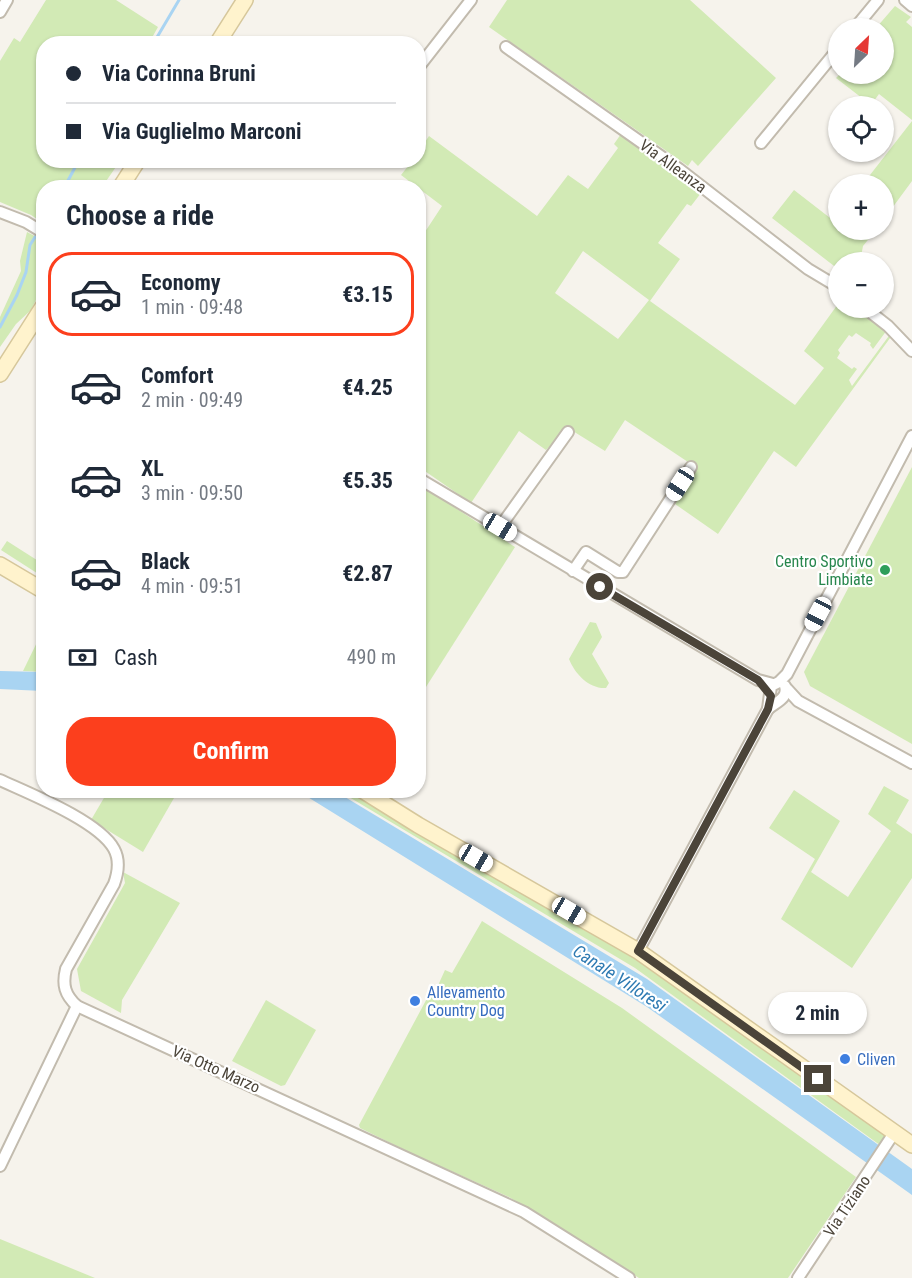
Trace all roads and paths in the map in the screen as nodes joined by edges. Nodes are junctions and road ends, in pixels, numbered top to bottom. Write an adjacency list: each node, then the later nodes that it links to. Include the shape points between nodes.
1 (7, 0): 7 (street)
2 (245, 0): 9 (street)
3 (471, 0): 11 (street)
4 (878, 0): 8 (street)
5 (905, 0): 6 (street)
6 (912, 6)
7 (0, 12)
8 (863, 18)
9 (222, 36)
10 (506, 47): 16 (street, Via Alleanza, via 679,169)
11 (426, 58)
12 (828, 61): 13 (street)
13 (761, 143)
14 (0, 212): 15 (street)
15 (36, 228)
16 (828, 281)
17 (36, 316): 20 (street)
18 (878, 318): 19 (street)
19 (912, 351)
20 (0, 374)
21 (568, 432): 25 (street)
22 (912, 436): 29 (street)
23 (691, 467): 27 (street, via 623,572 586,552)
24 (426, 483): 25 (street)
25 (500, 527): 27 (street)
26 (0, 565): 28 (street)
27 (573, 571): 29 (street)
28 (36, 586)
29 (778, 691): 30 (street); 35 (street)
30 (912, 763)
31 (0, 780): 32 (street)
32 (36, 797)
33 (38, 798): 36 (street, via 83,821 107,839 117,857 114,884 63,980 70,1000)
34 (375, 798): 35 (street)
35 (638, 951): 37 (street)
36 (77, 1006): 39 (street); 40 (street, Via Otto Marzo, via 524,1212)
37 (891, 1139): 38 (street); 41 (street, Via Tiziano)
38 (912, 1145)
39 (0, 1166)
40 (629, 1278)
41 (798, 1278)

